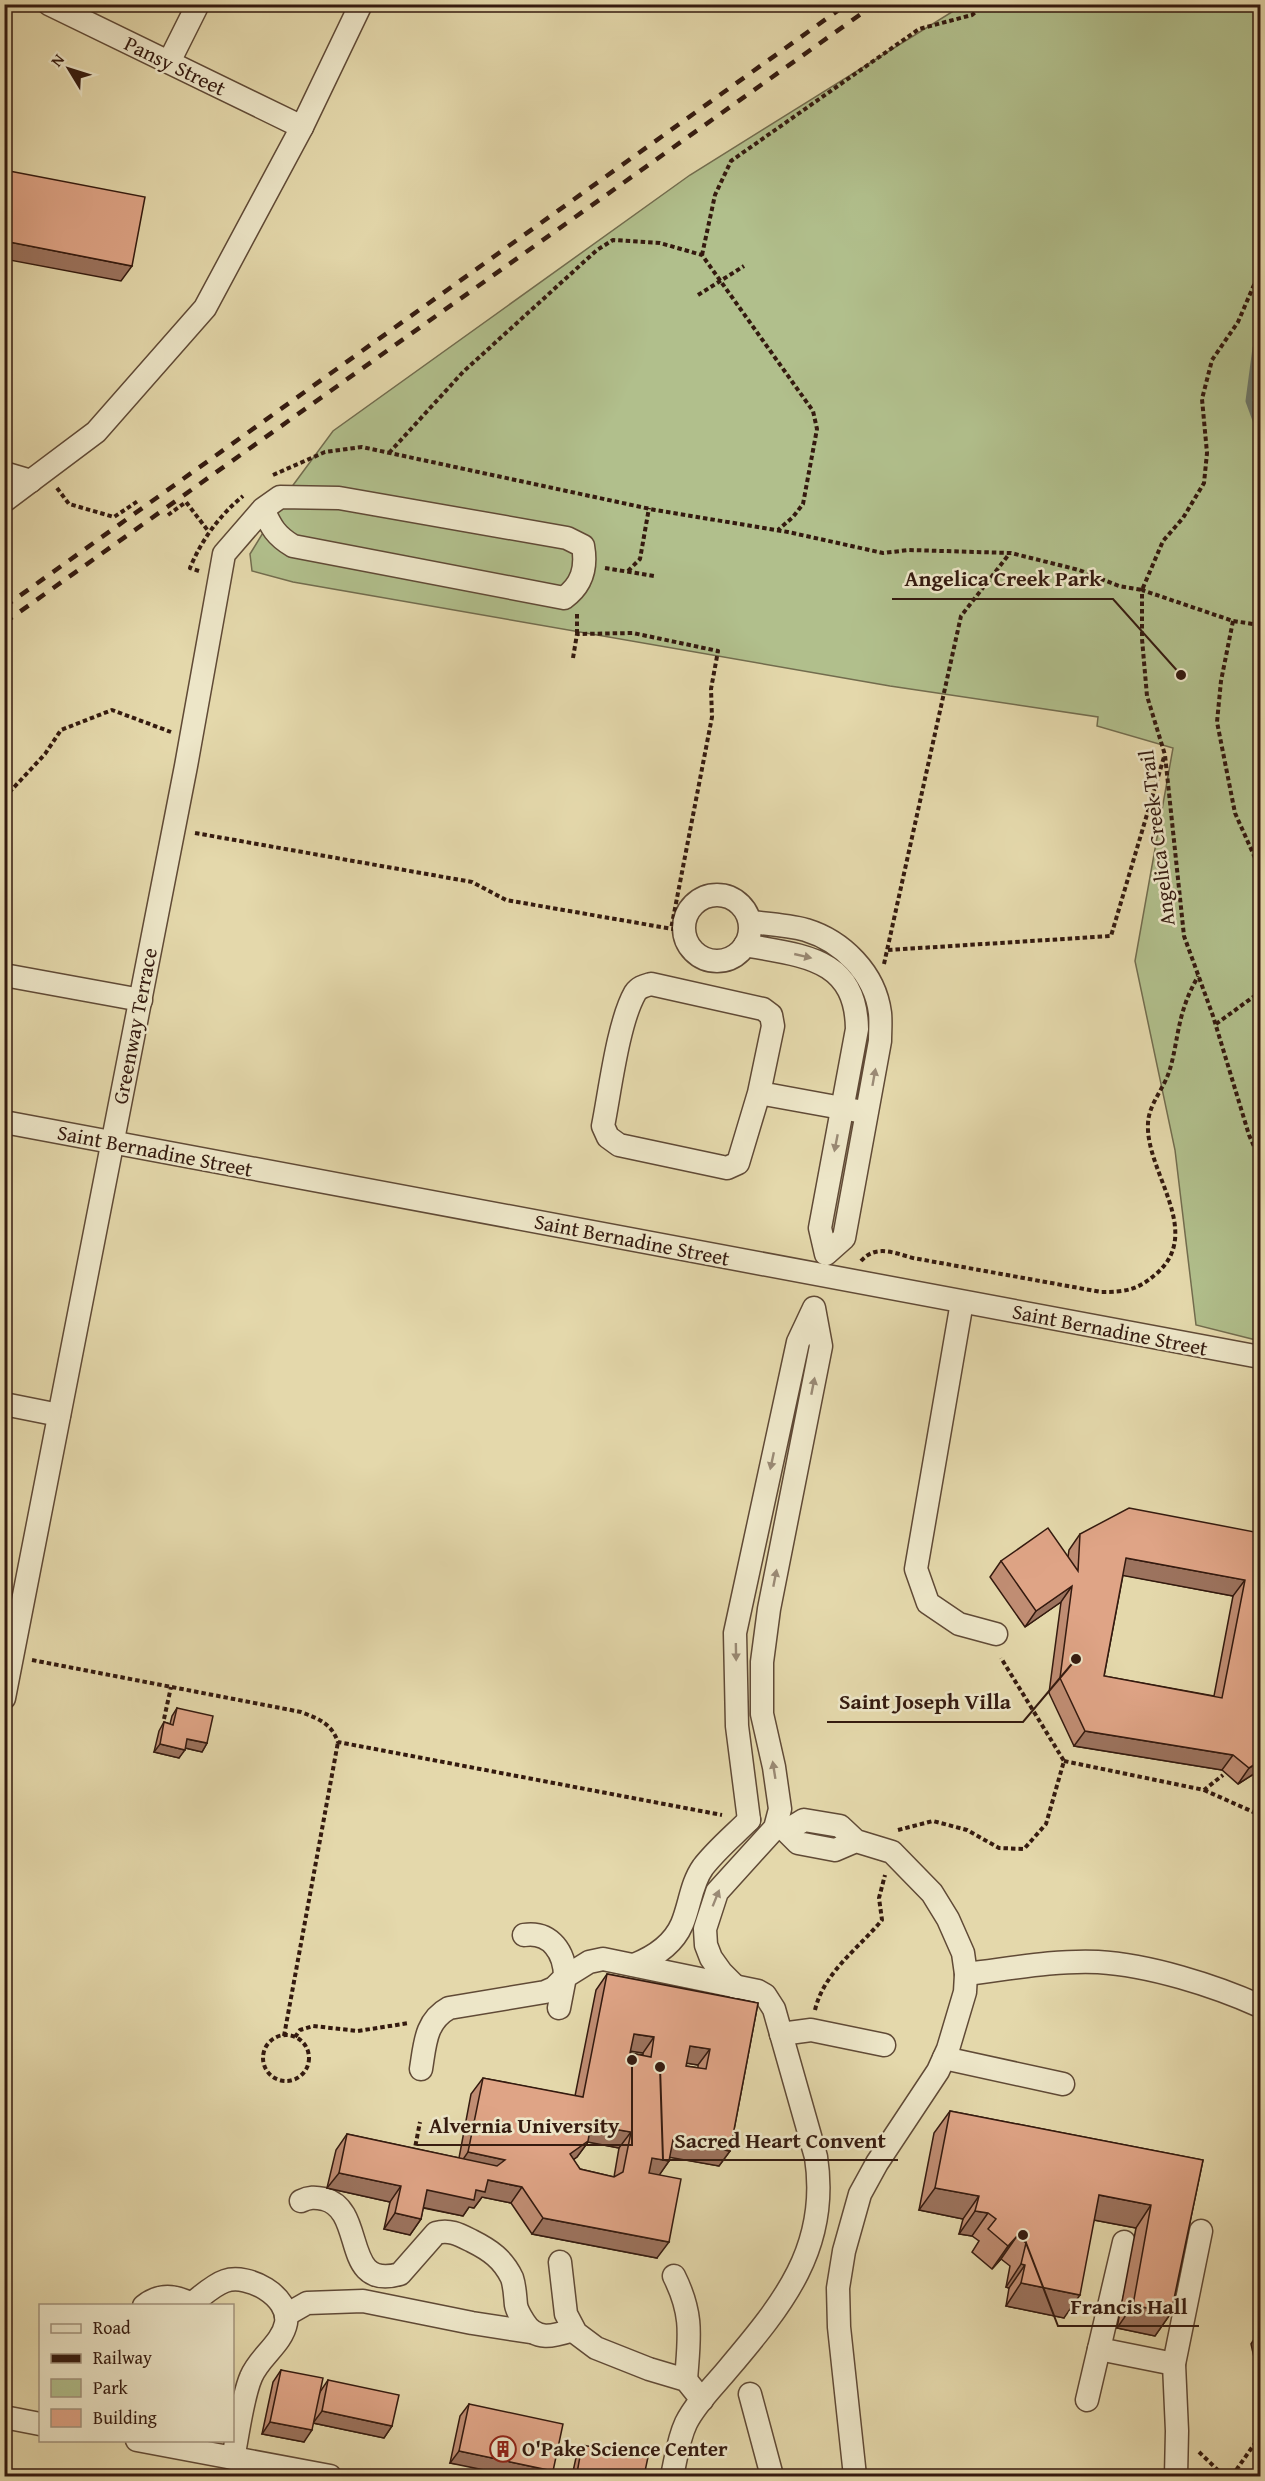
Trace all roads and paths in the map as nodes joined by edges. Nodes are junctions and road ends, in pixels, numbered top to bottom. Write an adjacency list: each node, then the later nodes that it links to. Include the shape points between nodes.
1 (49, 4): 5 (street, Pansy Street)
2 (198, 4): 5 (street)
3 (361, 4): 6 (street)
4 (985, 4): 7 (path, via 972,15 919,29 731,161 715,195)
5 (169, 62): 6 (street, Pansy Street)
6 (302, 127): 14 (street, via 205,308 96,432)
7 (702, 255): 10 (path); 12 (path, via 660,243 614,240 597,250 463,372)
8 (744, 266): 10 (path)
9 (1260, 271): 29 (path, via 1238,322 1212,360 1202,399 1207,453 1204,483 1183,518 1163,541)
10 (721, 281): 11 (path); 22 (path, via 813,411 818,429 803,504)
11 (698, 295)
12 (389, 453): 15 (path, via 362,447 325,452); 19 (path)
13 (4, 473): 14 (street)
14 (38, 476): 17 (street); 18 (path, via 69,504 114,517)
15 (270, 477)
16 (245, 494): 23 (path, via 222,513)
17 (4, 501)
18 (138, 501)
19 (649, 508): 22 (path); 26 (path, via 640,560)
20 (263, 509): 25 (street, via 279,497 350,500 567,538 583,546); 25 (street, via 272,530 293,546 550,597 564,598 575,590); 28 (street, Greenway Terrace, via 224,554)
21 (168, 515): 23 (path, via 186,502)
22 (777, 530): 24 (path, via 883,553)
23 (209, 532): 28 (path, via 190,568)
24 (1011, 553): 29 (path); 41 (path, via 961,616)
25 (583, 564): 26 (path)
26 (628, 571): 27 (path)
27 (654, 576)
28 (220, 578): 33 (street, Greenway Terrace)
29 (1142, 590): 30 (path); 34 (path, Angelica Creek Trail, via 1147,696)
30 (1233, 621): 31 (path); 37 (path, via 1217,722 1235,813)
31 (1259, 625)
32 (573, 658): 39 (path, via 578,634 633,633 718,651 711,689 712,717)
33 (191, 739): 35 (path, via 112,710 61,730 45,754); 36 (street, Greenway Terrace)
34 (1165, 755): 41 (path, via 1111,936); 44 (path, Angelica Creek Trail, via 1184,936)
35 (4, 798)
36 (174, 829): 39 (path, via 472,882 506,900); 48 (street, Greenway Terrace)
37 (1260, 869)
38 (750, 922): 39 (street, via 741,904 714,894 696,902); 40 (street); 45 (street, via 804,930 826,938 861,967)
39 (677, 930): 42 (street, via 692,951)
40 (745, 945): 42 (street, via 734,957); 45 (street, one-way to 45, via 820,961 844,981)
41 (888, 950): 45 (path)
42 (712, 961): 47 (street)
43 (4, 975): 48 (street)
44 (1198, 975): 49 (path, Angelica Creek Trail); 57 (path, via 1185,1004 1168,1073 1148,1121 1152,1151 1176,1230 1173,1249 1164,1267 1126,1292 1101,1292 884,1251 867,1254 860,1263)
45 (864, 990): 51 (street, via 856,1013 857,1029); 52 (street, one-way to 45, via 880,1041 880,1012)
46 (1260, 992): 49 (path)
47 (704, 996): 50 (street, via 763,1009 771,1016 773,1026); 50 (street, via 651,984 636,993 623,1026 603,1126 608,1137 619,1145 727,1168 738,1163)
48 (141, 1000): 54 (street, Greenway Terrace)
49 (1215, 1024): 55 (path, Angelica Creek Trail)
50 (759, 1093): 51 (street)
51 (842, 1108): 52 (street); 56 (street, one-way to 56, via 820,1228)
52 (868, 1113): 56 (street, via 843,1238)
53 (4, 1122): 54 (street, Saint Bernadine Street)
54 (112, 1143): 56 (street, Saint Bernadine Street); 62 (street, Greenway Terrace)
55 (1260, 1160)
56 (824, 1265): 57 (street, Saint Bernadine Street); 59 (street)
57 (857, 1282): 58 (street, Saint Bernadine Street)
58 (962, 1302): 60 (street, Saint Bernadine Street); 63 (street, via 916,1569 928,1603 959,1624)
59 (814, 1308): 74 (street, one-way to 74, via 798,1342 735,1633 737,1726); 75 (street, one-way to 59, via 774,1767 762,1714 762,1662 821,1346)
60 (1260, 1357)
61 (4, 1404): 62 (street)
62 (59, 1415): 64 (street, Greenway Terrace)
63 (996, 1634)
64 (13, 1656): 66 (path); 67 (street, Greenway Terrace)
65 (1001, 1658): 70 (path)
66 (171, 1687): 68 (path); 69 (path, via 301,1712 323,1720)
67 (4, 1698)
68 (164, 1719)
69 (338, 1742): 74 (path); 89 (path)
70 (1064, 1761): 72 (path); 76 (path, via 1046,1824 1024,1849 999,1848 967,1830 933,1821 898,1829)
71 (1222, 1775): 72 (path)
72 (1204, 1790): 73 (path)
73 (1260, 1815)
74 (749, 1820): 75 (street); 77 (street, via 703,1868)
75 (781, 1830): 76 (street, via 804,1820 840,1826 856,1841); 78 (street, one-way to 75, via 717,1892)
76 (892, 1852): 81 (street, via 932,1893 948,1919 963,1953); 87 (path, via 879,1898 882,1920 836,1969 819,1994)
77 (682, 1924): 78 (street); 80 (street, via 654,1957)
78 (705, 1929): 83 (street, via 711,1958)
79 (524, 1935): 82 (street, via 544,1937 558,1947)
80 (634, 1965): 82 (street, via 595,1960); 83 (street)
81 (966, 1974): 84 (street, via 1097,1962 1167,1975); 92 (street, via 958,2019)
82 (565, 1977): 85 (street); 86 (street, via 545,1992 449,2008)
83 (736, 1986): 88 (street, via 758,1991 771,2001)
84 (1260, 2006)
85 (559, 2008)
86 (429, 2028): 90 (path, via 413,2023 358,2031 313,2026 300,2030); 93 (street)
87 (811, 2030): 88 (street); 91 (street)
88 (781, 2034): 114 (street, via 816,2157 814,2226 805,2261 786,2296)
89 (284, 2036): 90 (path); 90 (path, via 267,2045 263,2059 268,2073 281,2081 303,2075 310,2061 306,2046)
90 (295, 2037)
91 (884, 2045)
92 (944, 2058): 94 (street); 125 (street, via 876,2163 860,2194 844,2251 838,2288 839,2327)
93 (421, 2069)
94 (1063, 2084)
95 (420, 2122): 96 (path)
96 (414, 2155)
97 (302, 2201): 101 (street, via 308,2197 324,2199 340,2208)
98 (1201, 2231): 111 (street)
99 (1124, 2242): 110 (street)
100 (560, 2262): 108 (street, via 566,2314)
101 (364, 2268): 103 (street); 109 (street, via 392,2277 400,2274 436,2233 461,2235 501,2260 512,2277 516,2309)
102 (674, 2276): 112 (street, via 689,2320)
103 (363, 2301): 107 (street, via 308,2303); 109 (street)
104 (148, 2304): 105 (street, via 164,2297 178,2297)
105 (189, 2304)
106 (192, 2304): 107 (street, via 225,2281 247,2274 275,2296)
107 (286, 2315): 120 (street, via 282,2333 250,2378)
108 (573, 2330): 109 (street, via 553,2336); 112 (street, via 596,2348)
109 (530, 2332)
110 (1099, 2349): 111 (street); 115 (street)
111 (1174, 2364): 126 (street)
112 (686, 2380): 114 (street)
113 (750, 2394): 124 (street)
114 (702, 2400): 123 (street, via 680,2439)
115 (1087, 2400)
116 (4, 2417): 117 (street)
117 (39, 2424)
118 (1260, 2436): 127 (path)
119 (148, 2442): 120 (street)
120 (233, 2458): 121 (street)
121 (259, 2470): 122 (street)
122 (330, 2476)
123 (672, 2476)
124 (772, 2476)
125 (855, 2476)
126 (1176, 2476)
127 (1232, 2476)

